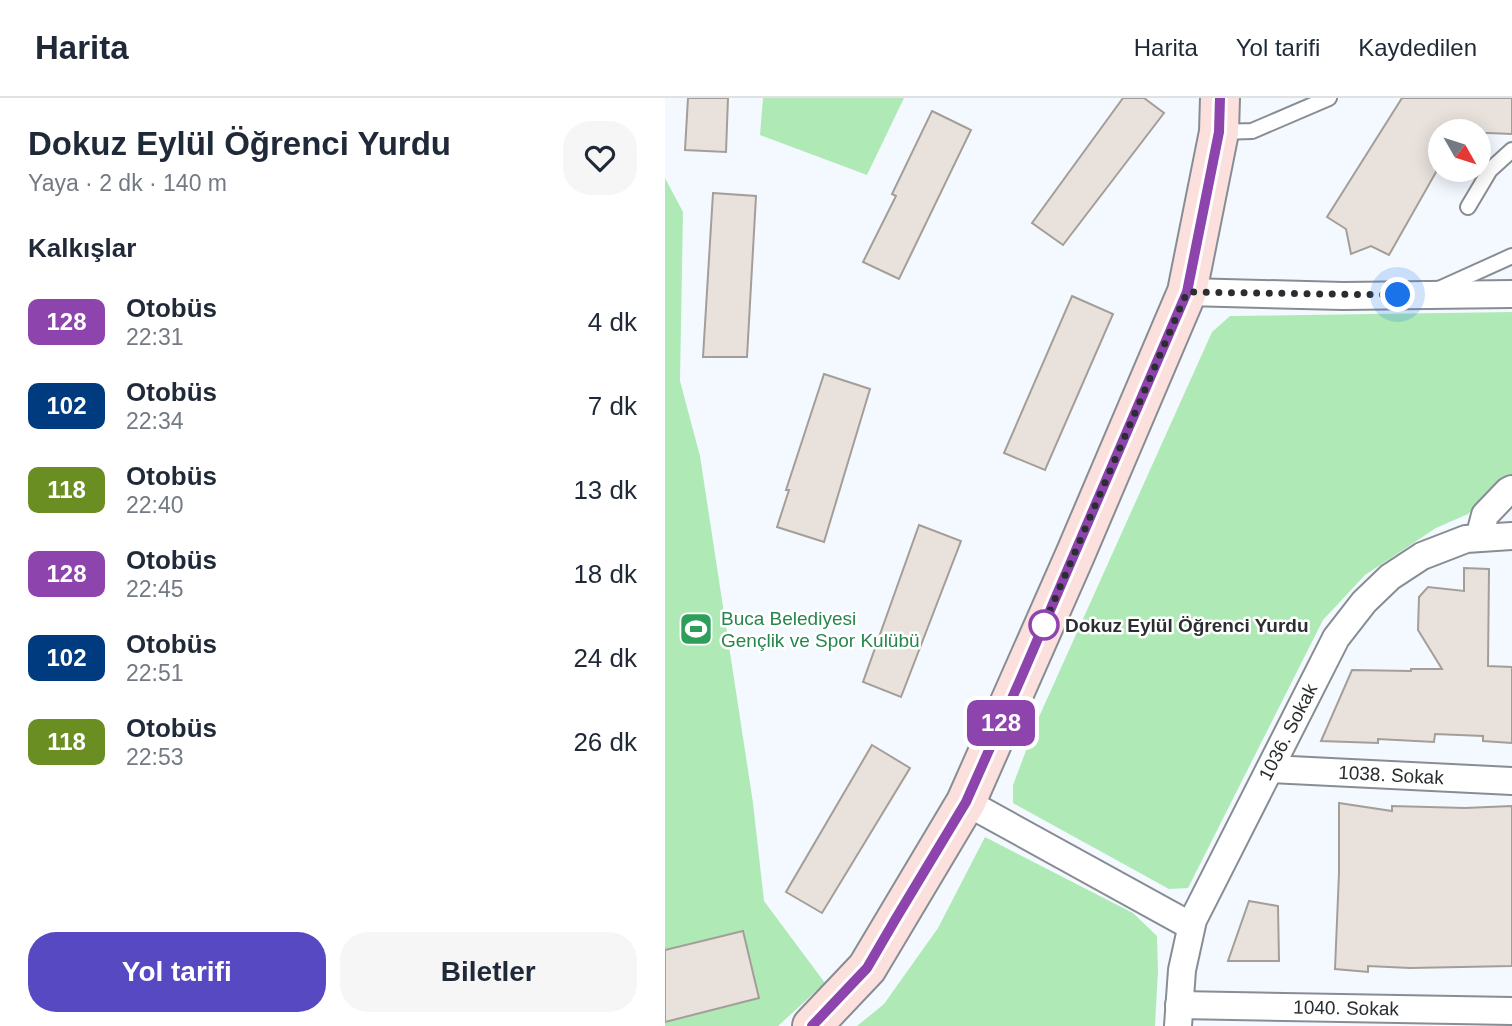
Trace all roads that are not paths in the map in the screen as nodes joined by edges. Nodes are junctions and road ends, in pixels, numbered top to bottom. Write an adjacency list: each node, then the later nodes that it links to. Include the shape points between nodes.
1 (1329, 98): 2 (lane, via 1252,131)
2 (1219, 115): 6 (main road)
3 (1512, 150): 4 (lane, via 1490,170)
4 (1468, 207)
5 (1512, 256): 8 (lane)
6 (1187, 292): 8 (street); 14 (main road)
7 (1512, 294): 8 (street)
8 (1425, 295)
9 (1512, 489): 11 (street, via 1485,514)
10 (1512, 536): 11 (street, 1036. Sokak)
11 (1479, 538): 12 (street, 1036. Sokak, via 1422,556 1364,602 1336,638)
12 (1270, 769): 13 (street, 1038. Sokak); 15 (street, 1036. Sokak)
13 (1512, 782)
14 (966, 802): 15 (street); 18 (main road, via 867,968)
15 (1192, 926): 17 (street, 1036. Sokak, via 1182,970)
16 (1512, 1011): 17 (street, 1040. Sokak)
17 (1179, 1015)
18 (812, 1026)

